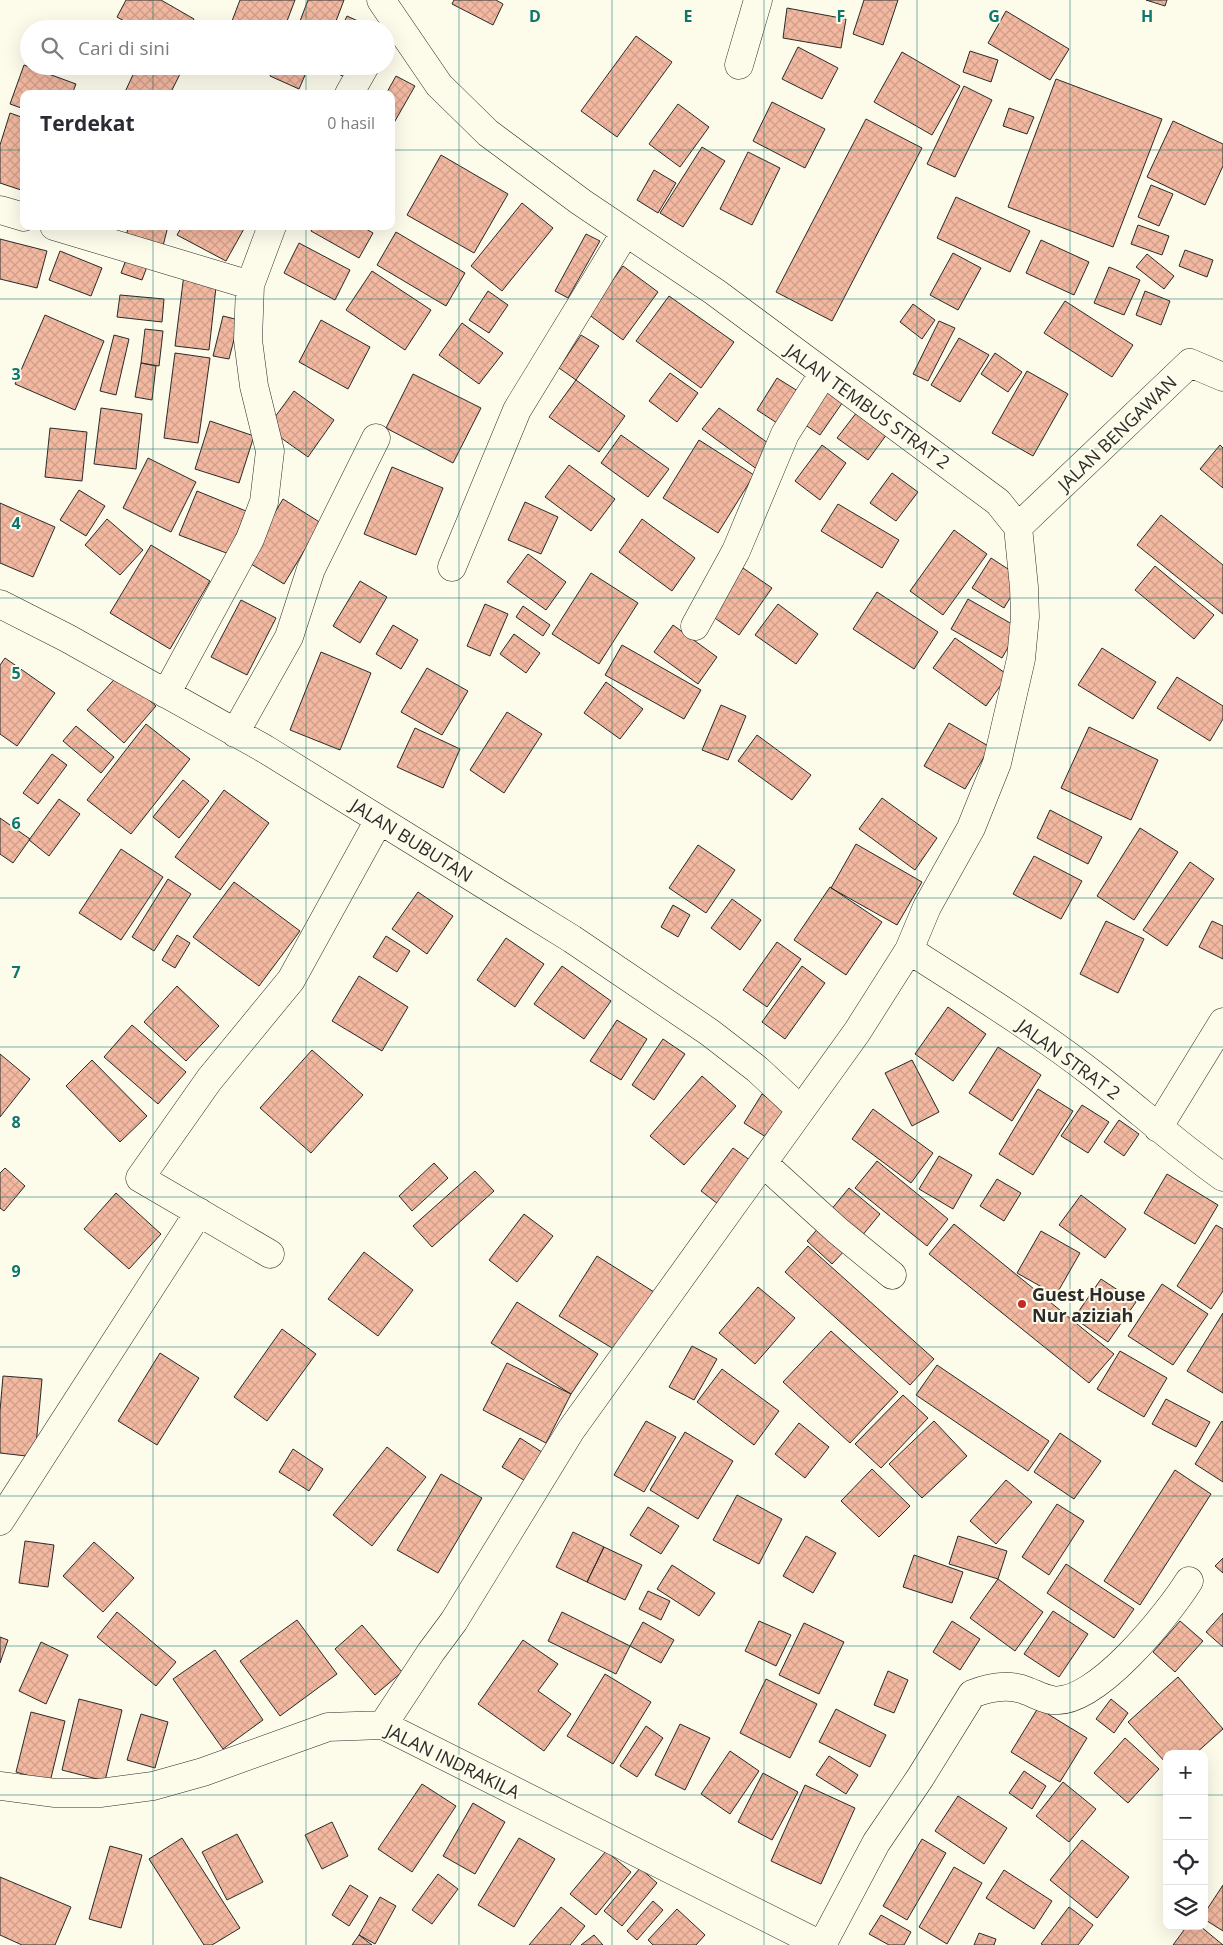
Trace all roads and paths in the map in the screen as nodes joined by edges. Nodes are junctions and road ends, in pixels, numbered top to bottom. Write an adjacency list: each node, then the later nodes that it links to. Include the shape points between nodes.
1 (758, 0): 3 (street)
2 (395, 27): 10 (street, JALAN TEMBUS STRAT 2, via 439,85 488,133)
3 (739, 65)
4 (360, 75): 5 (street)
5 (351, 90)
6 (0, 210): 7 (street)
7 (20, 216)
8 (67, 230): 11 (street)
9 (271, 230): 11 (street)
10 (625, 233): 12 (street, JALAN TEMBUS STRAT 2, via 715,292); 16 (street, via 517,410)
11 (250, 285): 19 (street, via 248,340 254,386 270,451 264,502 250,539)
12 (823, 374): 15 (street, JALAN TEMBUS STRAT 2, via 998,502); 18 (street, via 785,434 736,551)
13 (1223, 377): 15 (street, JALAN BENGAWAN, via 1190,363)
14 (376, 438): 20 (street, via 311,569 289,636)
15 (1018, 527): 22 (street, via 1024,587 1021,659 997,763 972,828 927,906)
16 (452, 567)
17 (0, 604): 19 (street, JALAN BUBUTAN)
18 (695, 626)
19 (166, 694): 20 (street, JALAN BUBUTAN)
20 (235, 732): 21 (street, JALAN BUBUTAN)
21 (379, 820): 24 (street, JALAN BUBUTAN, via 572,940 709,1032); 28 (street, via 291,980 209,1080 140,1178)
22 (909, 950): 24 (street, via 857,1032); 25 (street, JALAN STRAT 2, via 1041,1037)
23 (1223, 1022): 25 (street)
24 (801, 1110): 26 (street)
25 (1158, 1128): 27 (street, JALAN STRAT 2)
26 (763, 1163): 30 (street); 33 (street, via 571,1430 454,1621)
27 (1223, 1177)
28 (199, 1212): 29 (street); 31 (street)
29 (270, 1254)
30 (892, 1275)
31 (0, 1521)
32 (1189, 1581): 35 (street, via 1168,1612 1118,1668 1076,1696 1063,1701 1052,1700 1007,1686 972,1694 876,1843)
33 (383, 1726): 34 (street, JALAN INDRAKILA, via 328,1727 154,1786 100,1794 55,1793); 35 (street, JALAN INDRAKILA)
34 (0, 1786)
35 (822, 1945)

